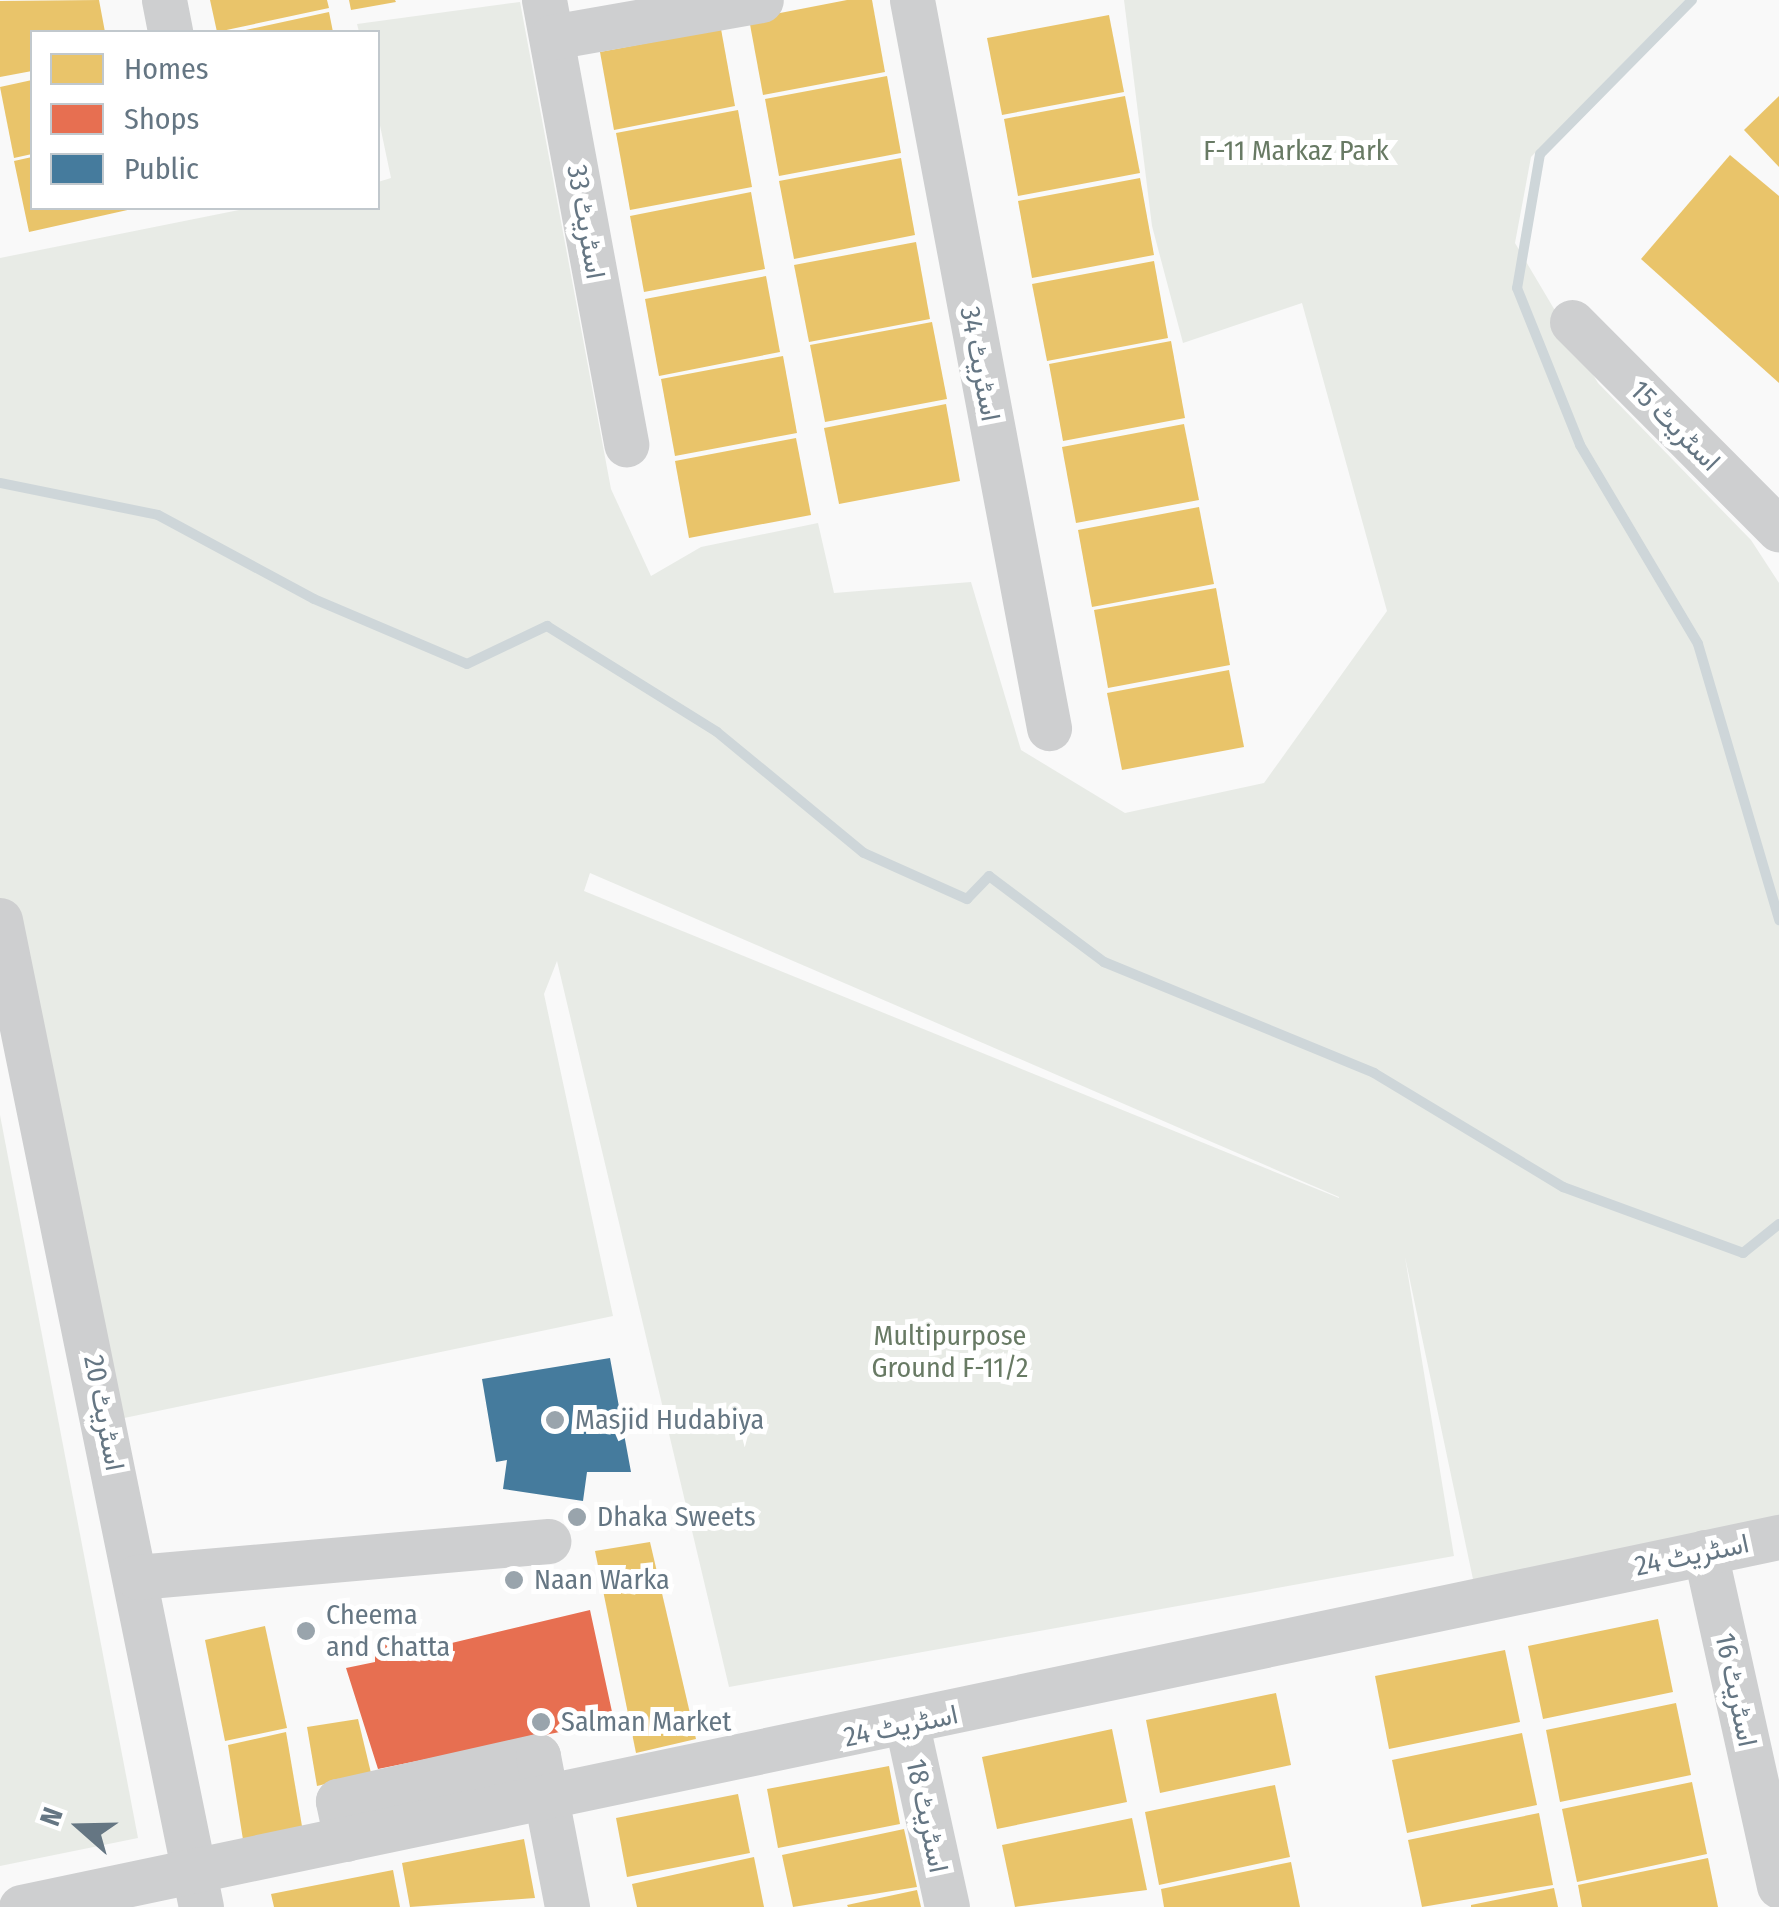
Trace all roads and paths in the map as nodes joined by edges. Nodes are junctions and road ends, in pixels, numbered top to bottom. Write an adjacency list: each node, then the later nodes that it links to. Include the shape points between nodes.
1 (164, 0): 5 (street)
2 (761, 0): 4 (street)
3 (912, 0): 9 (street, اسٹریٹ 34)
4 (548, 18): 7 (street, اسٹریٹ 33)
5 (170, 30)
6 (1572, 322): 8 (street, اسٹریٹ 15)
7 (626, 444)
8 (1779, 530)
9 (1050, 728)
10 (0, 920): 14 (street, اسٹریٹ 20)
11 (1779, 1537): 13 (street, اسٹریٹ 24)
12 (548, 1541): 14 (street)
13 (1706, 1552): 15 (street, اسٹریٹ 24); 17 (street, اسٹریٹ 16)
14 (138, 1576): 18 (street, اسٹریٹ 20)
15 (907, 1725): 16 (street, اسٹریٹ 24); 21 (street, اسٹریٹ 18)
16 (543, 1798): 18 (street, اسٹریٹ 24, via 346,1839); 20 (street)
17 (1779, 1886)
18 (197, 1889): 19 (street, اسٹریٹ 24)
19 (20, 1907)
20 (567, 1907)
21 (947, 1907)

